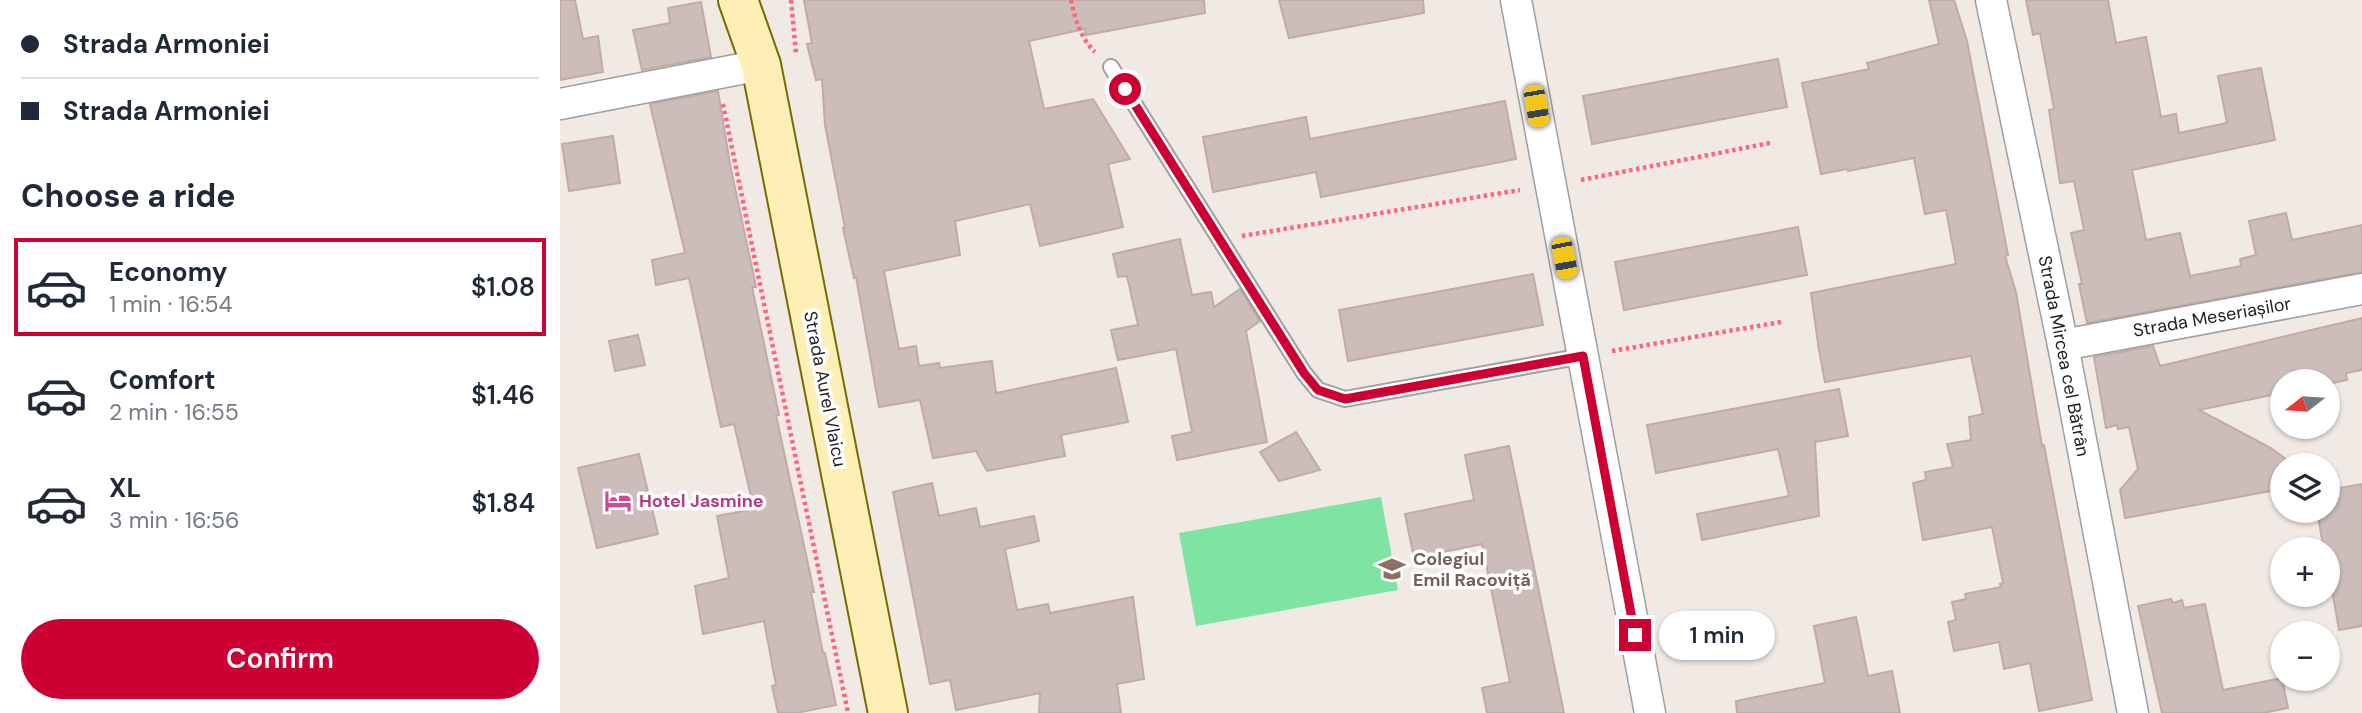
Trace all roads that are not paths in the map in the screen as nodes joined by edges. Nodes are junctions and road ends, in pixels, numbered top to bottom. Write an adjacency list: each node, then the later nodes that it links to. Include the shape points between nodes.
1 (738, 0): 5 (main road, Strada Aurel Vlaicu)
2 (763, 0): 5 (main road, Strada Aurel Vlaicu)
3 (1516, 0): 10 (street)
4 (1992, 0): 9 (street, Strada Mircea cel Bătrân)
5 (761, 65): 7 (street); 11 (main road, Strada Aurel Vlaicu)
6 (1111, 67): 10 (lane, via 1318,390 1345,399)
7 (560, 104)
8 (2362, 289): 9 (street, Strada Meseriașilor)
9 (2063, 345): 13 (street, Strada Mircea cel Bătrân)
10 (1583, 356): 12 (street)
11 (888, 713)
12 (1650, 713)
13 (2133, 713)

